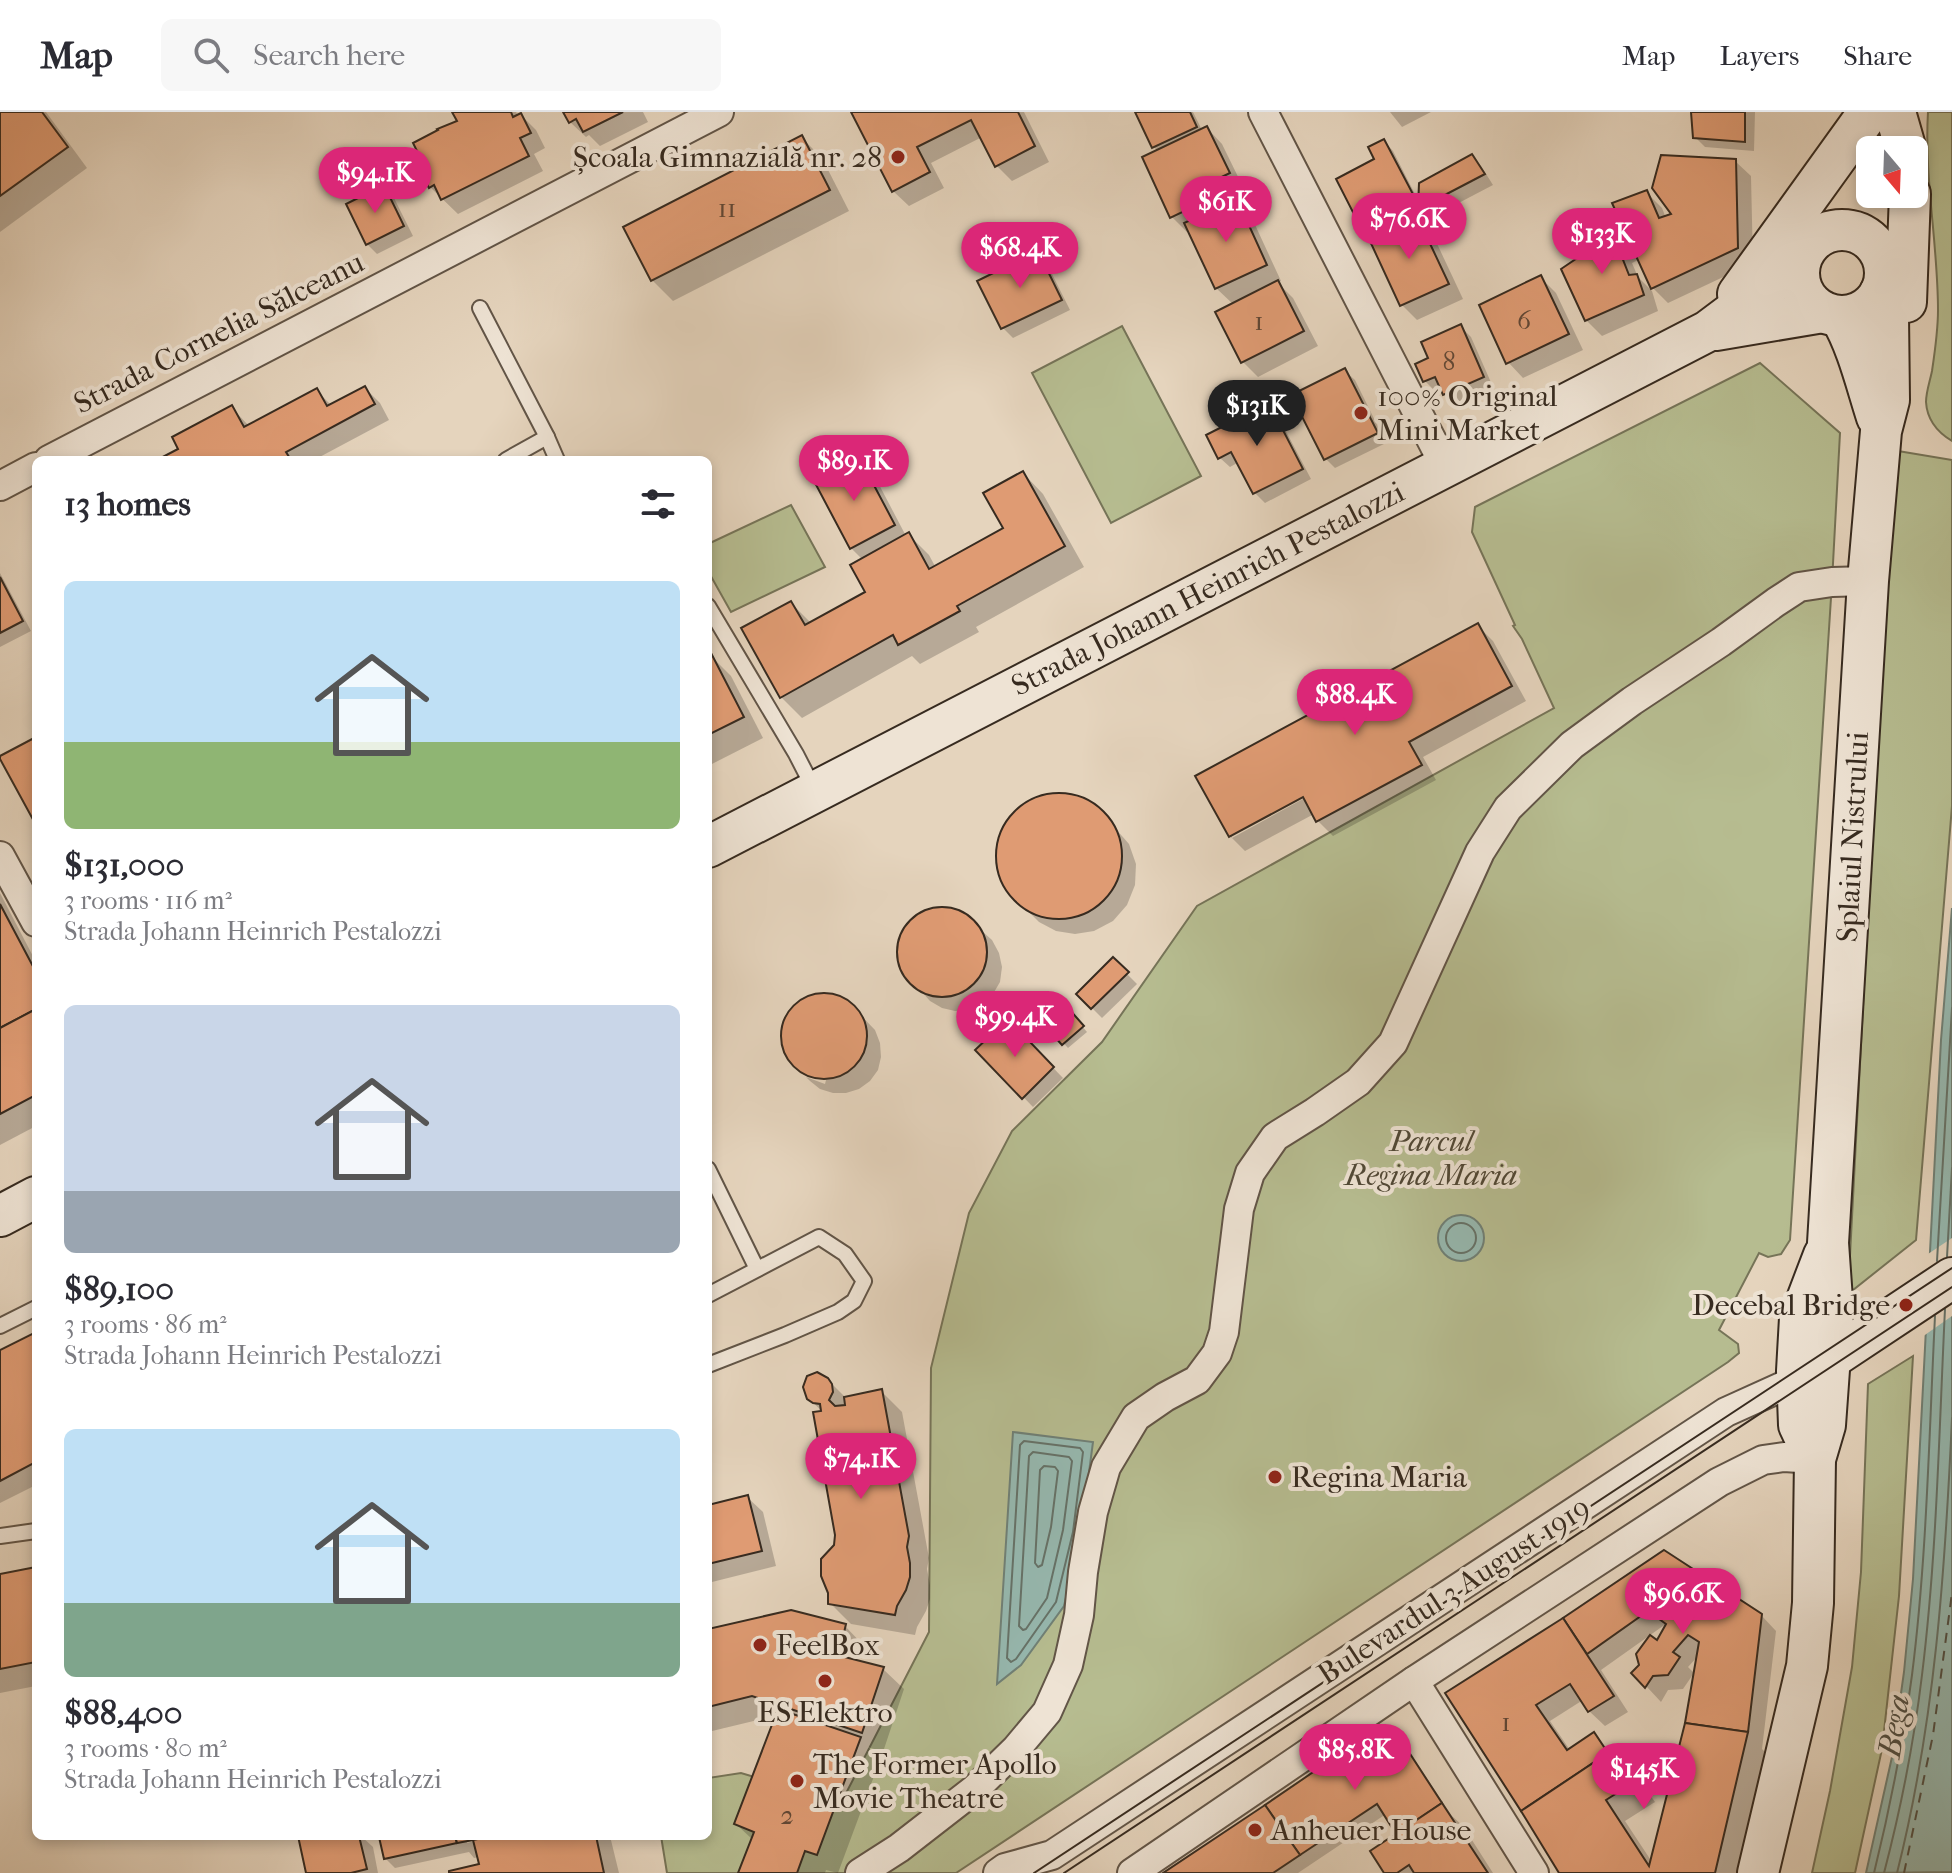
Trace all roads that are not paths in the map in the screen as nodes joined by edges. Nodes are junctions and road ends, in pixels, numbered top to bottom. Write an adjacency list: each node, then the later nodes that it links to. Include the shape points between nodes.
1 (719, 112): 7 (street, Strada Cornelia Sălceanu)
2 (1263, 112): 23 (street)
3 (1869, 112): 17 (main road)
4 (1877, 112): 12 (main road)
5 (1887, 112): 8 (main road)
6 (1895, 112): 9 (main road)
7 (687, 119): 20 (street, Strada Cornelia Sălceanu)
8 (1887, 136)
9 (1902, 136)
10 (1885, 208): 14 (main road)
11 (1909, 208): 18 (main road, via 1903,369)
12 (1828, 232): 13 (main road, via 1810,243); 14 (main road, via 1853,231 1874,244 1881,255)
13 (1800, 262): 16 (main road, via 1805,296); 17 (main road, Strada Johann Heinrich Pestalozzi)
14 (1882, 280): 16 (main road, via 1873,303 1863,310); 18 (main road, Splaiul Nistrului, via 1888,316)
15 (480, 308): 19 (lane)
16 (1831, 314): 17 (main road, Strada Johann Heinrich Pestalozzi); 18 (main road, Splaiul Nistrului, via 1849,331)
17 (1708, 331): 23 (main road, Strada Johann Heinrich Pestalozzi)
18 (1885, 416): 26 (main road, Splaiul Nistrului)
19 (547, 437): 21 (lane); 22 (lane)
20 (56, 456)
21 (513, 456)
22 (555, 456)
23 (1446, 468): 28 (main road, Strada Johann Heinrich Pestalozzi)
24 (32, 469): 25 (street)
25 (0, 486)
26 (1868, 581): 41 (main road, Splaiul Nistrului, via 1828,1243 1833,1314); 46 (street, via 1799,587 1572,745 1508,808 1480,852 1393,1043 1358,1082 1275,1137 1250,1173 1239,1209 1217,1353 1197,1380 1136,1417 1106,1467 1093,1512 1068,1665 1047,1712 975,1789)
27 (712, 613): 28 (lane)
28 (815, 792): 29 (main road, Strada Johann Heinrich Pestalozzi)
29 (712, 845)
30 (0, 856): 31 (street)
31 (32, 915)
32 (712, 1177): 35 (lane)
33 (32, 1199): 34 (main road)
34 (0, 1216)
35 (757, 1269): 37 (lane); 40 (lane, via 819,1237 845,1254 864,1281 854,1301 838,1312)
36 (1952, 1278): 41 (main road)
37 (712, 1293)
38 (32, 1310): 39 (lane)
39 (0, 1326)
40 (712, 1363)
41 (1813, 1370): 42 (main road, Splaiul Nistrului, via 1825,1425); 47 (street, Bulevardul 3 August 1919, via 1726,1412 1052,1855)
42 (1815, 1459): 45 (street, Bulevardul 3 August 1919, via 1763,1460 1719,1482); 50 (main road, Splaiul Nistrului, via 1807,1666)
43 (32, 1532): 44 (lane)
44 (0, 1536)
45 (1414, 1681): 48 (street, Bulevardul 3 August 1919); 49 (street)
46 (860, 1873)
47 (998, 1873)
48 (1132, 1873)
49 (1534, 1873)
50 (1758, 1873)

